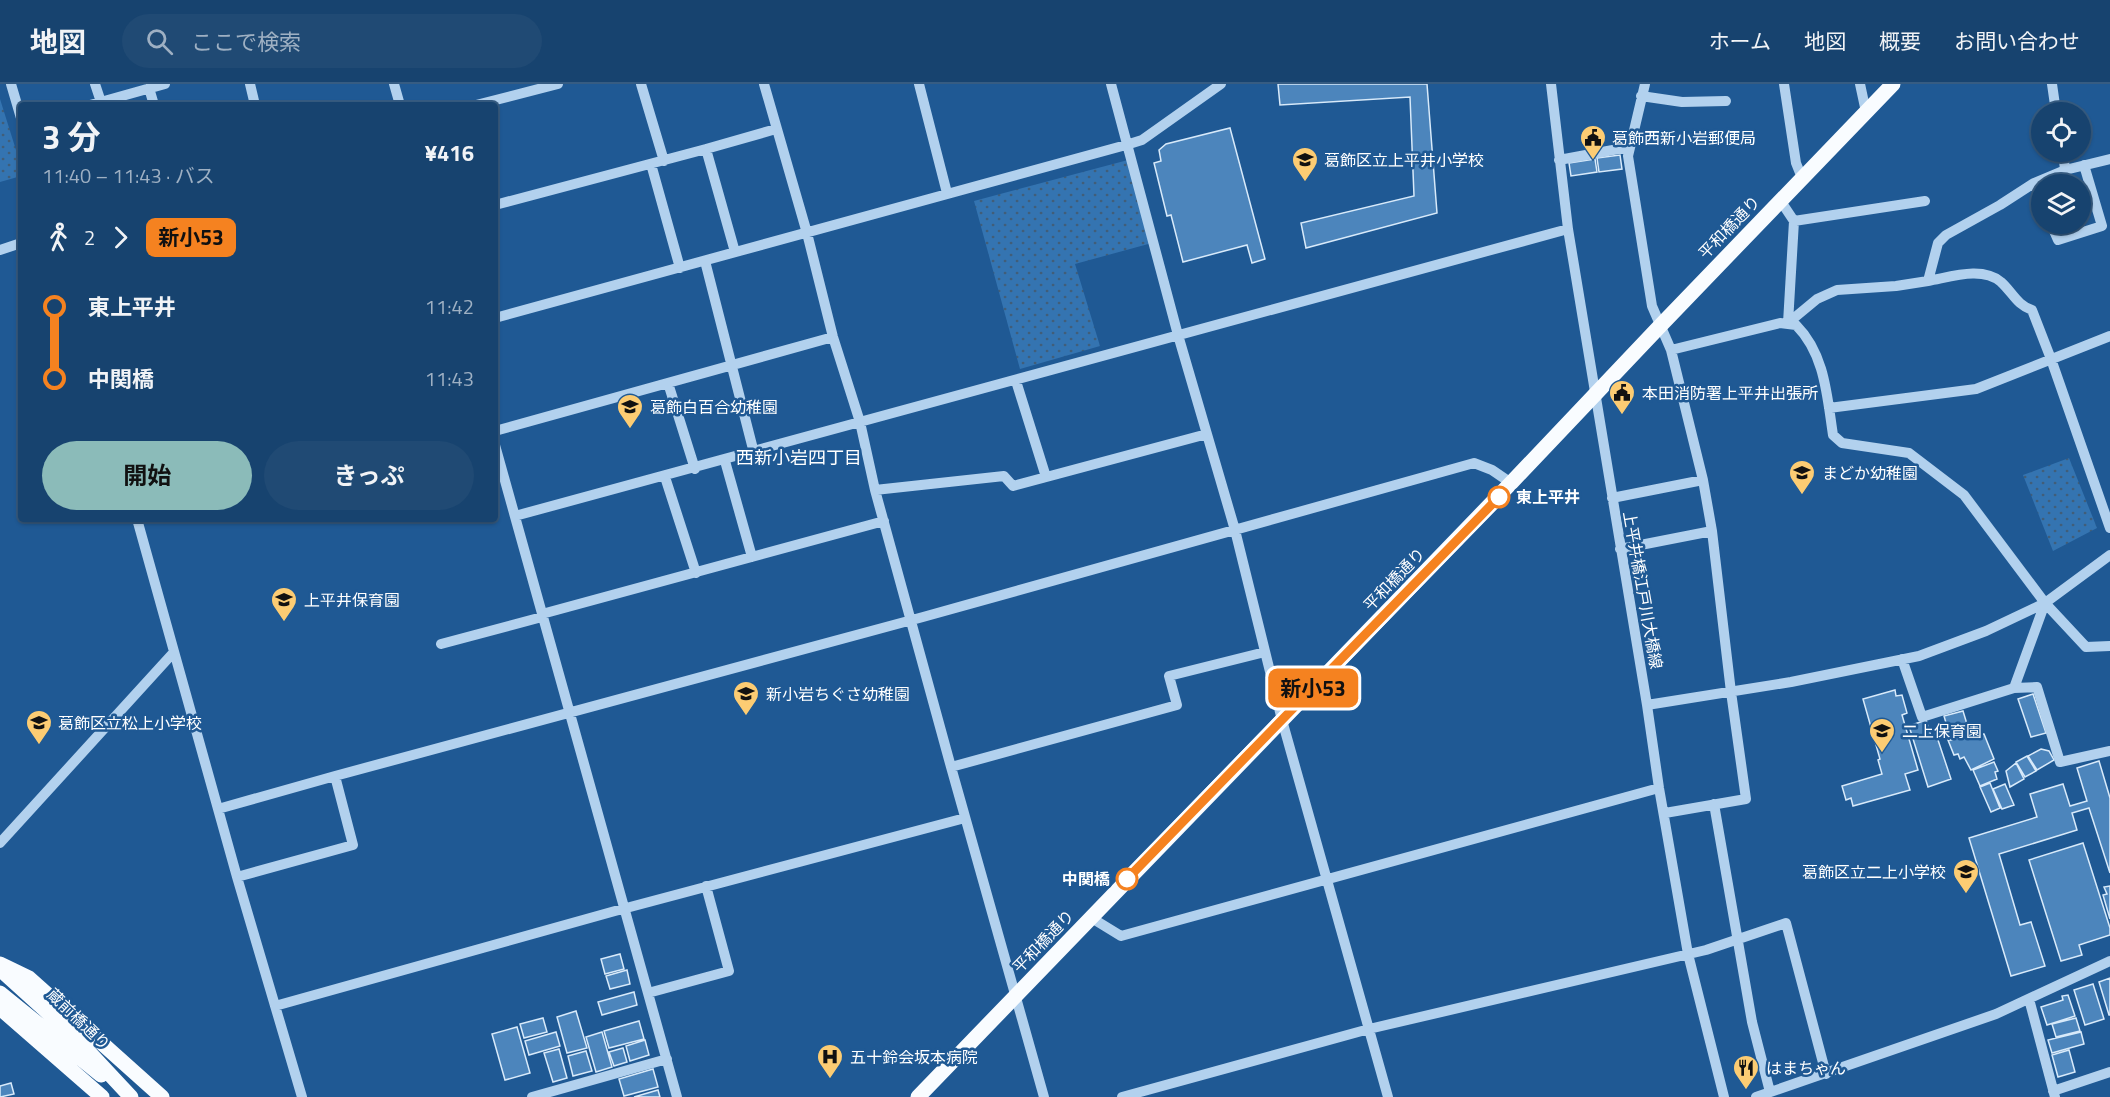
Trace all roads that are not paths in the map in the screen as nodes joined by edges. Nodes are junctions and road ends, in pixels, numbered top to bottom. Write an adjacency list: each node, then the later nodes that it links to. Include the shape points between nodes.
1 (11, 84): 29 (street)
2 (95, 84): 22 (street)
3 (165, 84): 18 (street)
4 (250, 84): 25 (street)
5 (394, 84): 26 (street)
6 (558, 84): 19 (street)
7 (641, 84): 37 (street)
8 (764, 84): 31 (street)
9 (1110, 84): 32 (street)
10 (1221, 84): 32 (street, via 1142,140)
11 (1551, 84): 36 (street, 上平井橋江戸川大橋線)
12 (1644, 84): 20 (street)
13 (1784, 84): 44 (street, via 1796,163)
14 (1860, 84): 30 (street)
15 (1893, 84): 30 (main road, 平和橋通り)
16 (2052, 84): 28 (street)
17 (922, 85): 47 (street)
18 (149, 88): 23 (street); 24 (street)
19 (523, 88): 27 (street)
20 (1641, 96): 21 (street, via 1682,102); 33 (street)
21 (1726, 101)
22 (95, 102)
23 (99, 102)
24 (153, 102)
25 (254, 102)
26 (399, 102)
27 (484, 102)
28 (2055, 102)
29 (18, 108)
30 (1866, 112): 44 (main road, 平和橋通り)
31 (776, 129): 34 (street); 54 (street)
32 (1126, 145): 47 (street); 66 (street)
33 (1629, 147): 36 (street); 65 (street, via 1652,306)
34 (706, 149): 37 (street); 59 (street)
35 (2110, 159): 40 (street)
36 (1559, 160): 52 (street, 上平井橋江戸川大橋線)
37 (664, 161): 39 (street)
38 (2064, 162): 41 (street)
39 (651, 164): 50 (street); 61 (street)
40 (2084, 165): 41 (street); 43 (street)
41 (2066, 170): 42 (street)
42 (2056, 174)
43 (2087, 174)
44 (1802, 178): 48 (main road, 平和橋通り)
45 (2031, 185): 62 (street, via 1946,235 1938,243)
46 (2091, 189): 53 (street, via 2102,226)
47 (947, 194): 54 (street)
48 (1780, 200): 51 (street); 65 (main road, 平和橋通り)
49 (1925, 201): 51 (street)
50 (498, 204)
51 (1794, 221): 64 (street)
52 (1568, 229): 66 (street); 74 (street, 上平井橋江戸川大橋線)
53 (2091, 230)
54 (807, 233): 59 (street); 68 (street)
55 (2055, 234): 56 (street, via 2058,240)
56 (2077, 234)
57 (18, 244): 58 (street)
58 (0, 250)
59 (735, 252): 60 (street)
60 (705, 261): 61 (street); 71 (street)
61 (680, 268): 63 (street)
62 (1929, 281): 64 (street, via 1838,290 1816,299); 70 (street, via 1977,273 2001,282 2022,306 2032,310)
63 (498, 317)
64 (1788, 323): 69 (street); 75 (street, via 1796,325 1814,350 1826,386)
65 (1660, 326): 69 (street); 74 (main road, 平和橋通り)
66 (1178, 335): 72 (street); 78 (street)
67 (2110, 336): 70 (street)
68 (833, 337): 71 (street); 76 (street)
69 (1671, 350): 85 (street)
70 (2051, 359): 75 (street, via 1976,389); 92 (street)
71 (731, 366): 73 (street); 79 (street)
72 (1016, 381): 76 (street); 84 (street)
73 (668, 383): 77 (street); 82 (street)
74 (1595, 394): 86 (main road, 平和橋通り); 88 (street, 上平井橋江戸川大橋線)
75 (1828, 408): 99 (street, via 1833,435 1842,443 1909,453 1964,495)
76 (860, 422): 79 (street); 87 (street)
77 (498, 430)
78 (1207, 434): 84 (street); 93 (street)
79 (754, 453): 81 (street)
80 (498, 456): 89 (street)
81 (725, 461): 82 (street); 97 (street)
82 (695, 469): 83 (street)
83 (665, 477): 89 (street); 98 (street)
84 (1046, 477): 87 (street, via 1013,486 1004,476)
85 (1702, 480): 88 (street); 94 (street)
86 (1511, 483): 93 (street, via 1474,463); 111 (main road, 平和橋通り)
87 (875, 490): 90 (street)
88 (1612, 498): 95 (street, 上平井橋江戸川大橋線)
89 (515, 516): 100 (street)
90 (884, 521): 97 (street); 101 (street)
91 (138, 522): 104 (street)
92 (2110, 528)
93 (1235, 530): 101 (street); 105 (street)
94 (1712, 531): 95 (street); 108 (street)
95 (1620, 549): 109 (street, 上平井橋江戸川大橋線)
96 (2110, 555): 99 (street)
97 (752, 557): 98 (street)
98 (696, 573): 100 (street)
99 (2045, 603): 103 (street, via 2086,647); 106 (street, via 1986,631); 107 (street)
100 (542, 615): 102 (street); 110 (street)
101 (912, 620): 110 (street); 113 (street)
102 (441, 644)
103 (2110, 646)
104 (174, 652): 117 (street); 120 (street)
105 (1265, 652): 111 (street); 113 (street, via 1169,676 1177,705)
106 (1902, 659): 107 (street, via 1923,717); 108 (street)
107 (2014, 688): 112 (street, via 2037,687 2060,762)
108 (1731, 692): 109 (street); 116 (street, via 1746,799)
109 (1647, 705): 115 (street, 上平井橋江戸川大橋線)
110 (569, 713): 114 (street); 124 (street)
111 (1282, 720): 122 (street); 125 (main road, 平和橋通り)
112 (2110, 751)
113 (951, 768): 119 (street)
114 (335, 776): 117 (street); 121 (street, via 353,845)
115 (1659, 788): 118 (street, 上平井橋江戸川大橋線); 122 (street)
116 (1714, 804): 118 (street); 126 (street)
117 (218, 809): 121 (street)
118 (1665, 813): 127 (street, 上平井橋江戸川大橋線)
119 (965, 818): 123 (street); 133 (street)
120 (0, 843)
121 (237, 877): 135 (street)
122 (1328, 880): 125 (street, via 1121,936); 137 (street)
123 (706, 886): 124 (street); 132 (street, via 729,971)
124 (624, 908): 132 (street); 135 (street)
125 (1090, 916): 133 (main road, 平和橋通り)
126 (1737, 939): 127 (street); 140 (street, via 1786,923); 141 (street)
127 (1688, 954): 137 (street); 153 (street, 上平井橋江戸川大橋線)
128 (2110, 961): 134 (street)
129 (0, 964): 145 (main road, via 29,978)
130 (0, 969): 144 (main road, 蔵前橋通り, via 75,1037)
131 (0, 993): 144 (main road, 蔵前橋通り)
132 (648, 993): 138 (street)
133 (1016, 994): 149 (main road, 平和橋通り); 150 (street)
134 (2029, 999): 140 (street); 142 (street)
135 (275, 1006): 146 (street)
136 (0, 1008): 143 (main road)
137 (1369, 1029): 151 (street); 152 (street)
138 (667, 1059): 147 (street); 148 (street)
139 (2110, 1071): 142 (street)
140 (1826, 1074): 141 (street)
141 (1770, 1092): 154 (street)
142 (2054, 1094)
143 (102, 1097)
144 (130, 1097)
145 (162, 1097)
146 (302, 1097)
147 (532, 1097)
148 (677, 1097)
149 (918, 1097)
150 (1044, 1097)
151 (1122, 1097)
152 (1388, 1097)
153 (1724, 1097)
154 (1756, 1097)

